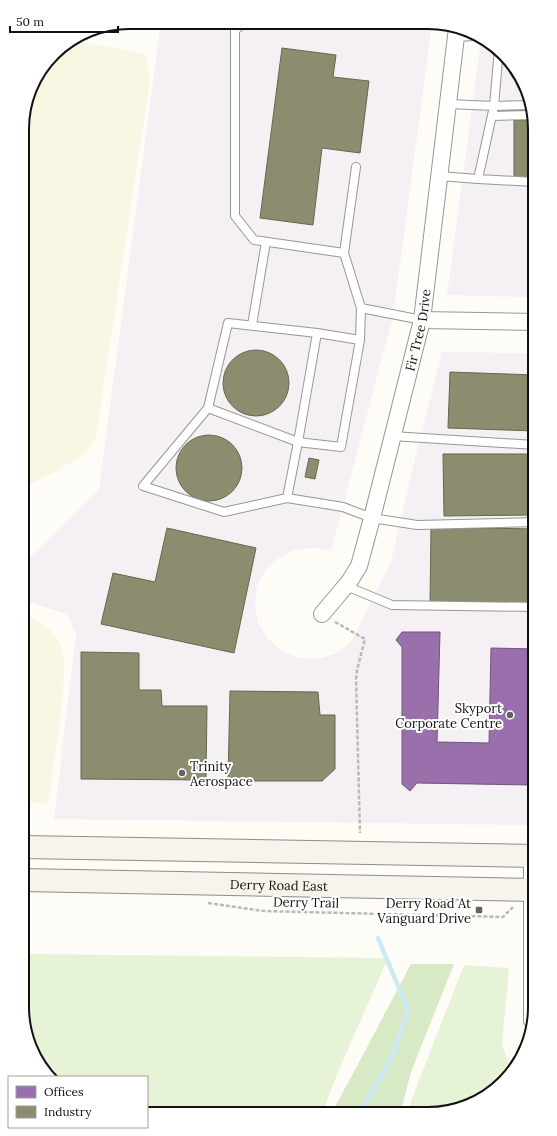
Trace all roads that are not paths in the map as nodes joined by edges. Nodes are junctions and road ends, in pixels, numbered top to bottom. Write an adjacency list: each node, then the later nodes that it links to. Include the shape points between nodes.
1 (236, 29): 13 (lane, via 234,216 254,240)
2 (456, 32): 4 (street, Fir Tree Drive)
3 (498, 58): 6 (lane)
4 (448, 104): 6 (lane); 10 (street, Fir Tree Drive)
5 (525, 105): 6 (lane)
6 (494, 106): 8 (lane)
7 (527, 115): 8 (lane)
8 (492, 116): 11 (lane)
9 (356, 167): 14 (lane)
10 (439, 176): 11 (lane); 16 (street, Fir Tree Drive)
11 (478, 179): 12 (lane)
12 (528, 182)
13 (266, 242): 14 (lane); 18 (lane)
14 (344, 253): 15 (lane)
15 (361, 308): 16 (lane); 20 (lane)
16 (422, 320): 17 (street); 22 (street, Fir Tree Drive)
17 (528, 322)
18 (252, 325): 19 (lane); 21 (lane, via 228,323)
19 (317, 333): 20 (lane); 23 (lane)
20 (360, 340): 23 (lane, via 341,447)
21 (208, 408): 23 (lane); 25 (lane, via 143,486 224,512)
22 (392, 436): 24 (lane); 26 (street, Fir Tree Drive)
23 (298, 442): 25 (lane)
24 (528, 445)
25 (287, 498): 26 (lane, via 343,507)
26 (372, 518): 27 (lane, via 417,525); 28 (street, Fir Tree Drive, via 359,566)
27 (528, 522)
28 (346, 586): 29 (lane, via 392,605); 30 (street, Fir Tree Drive)
29 (528, 607)
30 (322, 614)
31 (29, 846): 32 (main road)
32 (528, 856)
33 (29, 880): 34 (main road, Derry Road East)
34 (528, 890)

